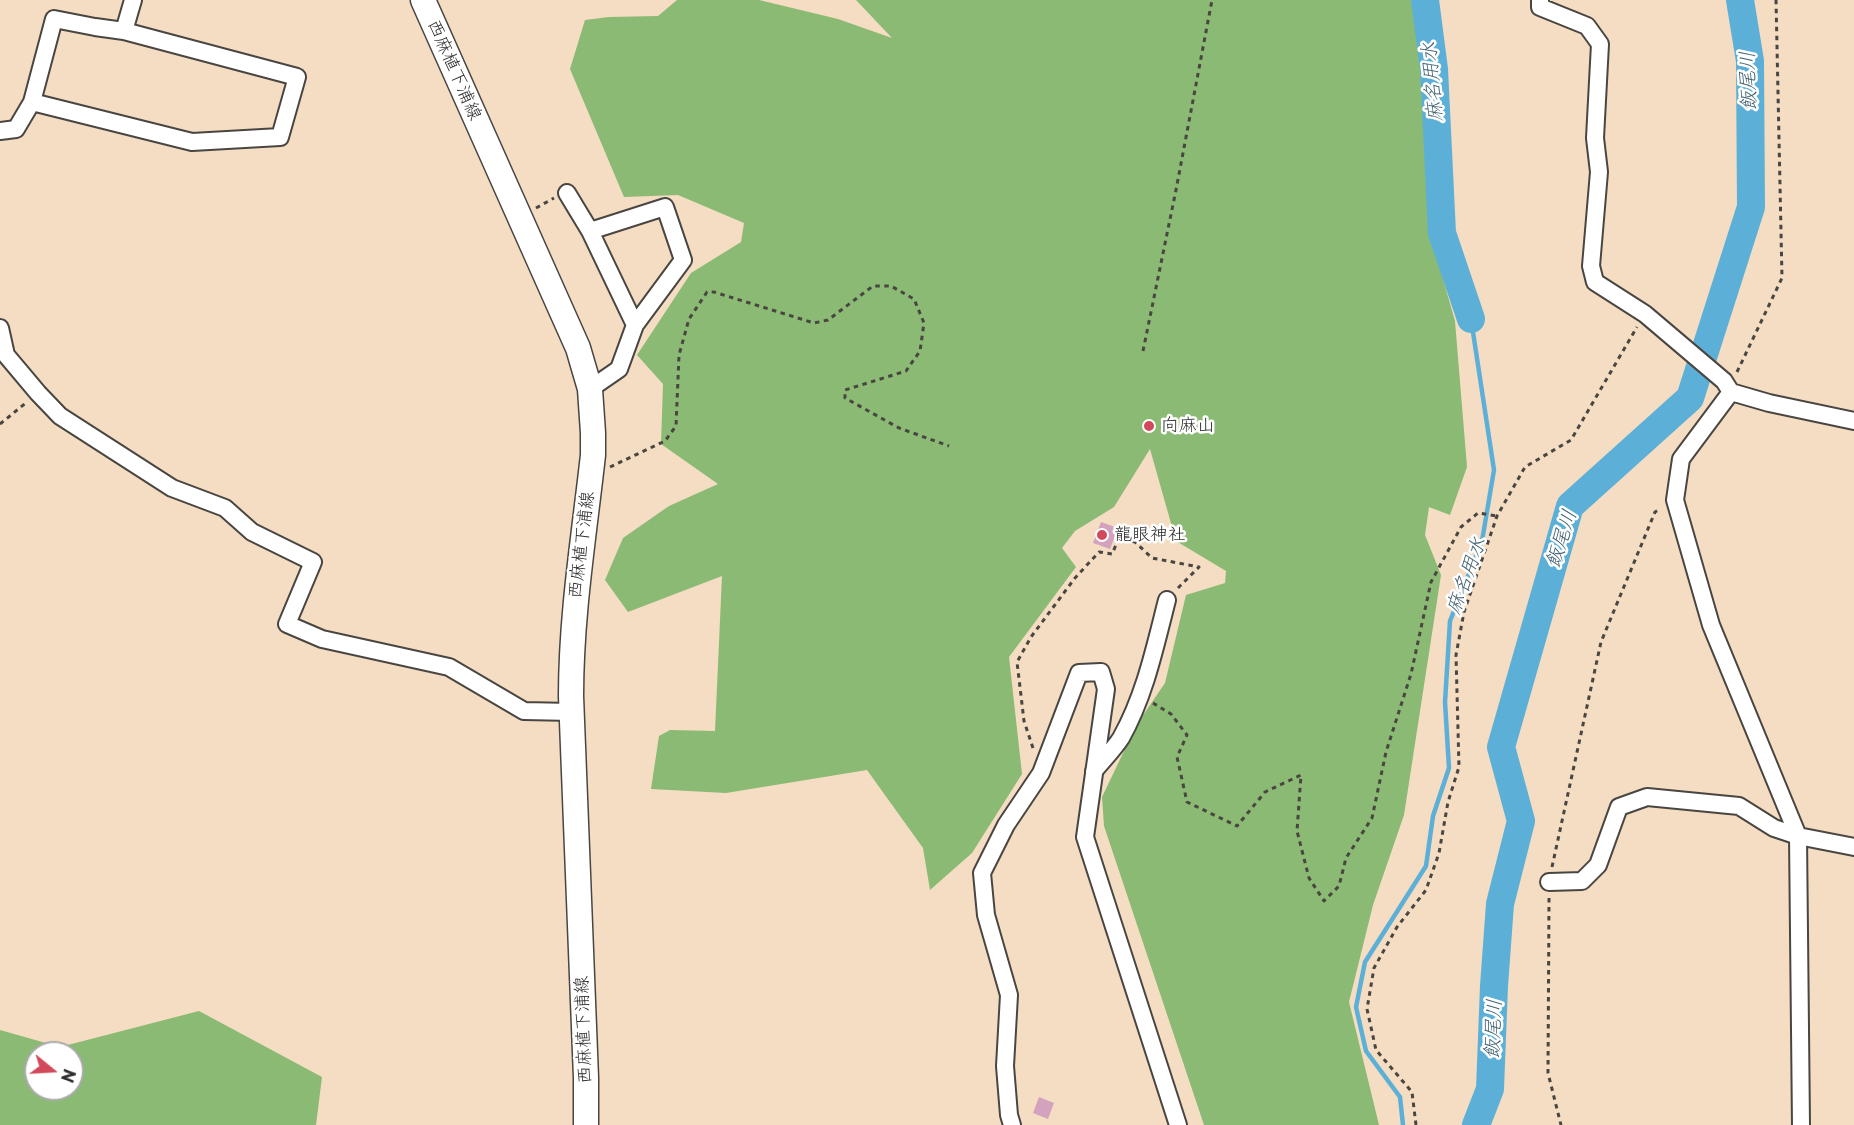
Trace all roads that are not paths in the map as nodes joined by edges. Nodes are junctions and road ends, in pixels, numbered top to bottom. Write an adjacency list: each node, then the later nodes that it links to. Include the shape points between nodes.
1 (133, 0): 4 (street)
2 (423, 0): 12 (main road, 西麻植下浦線, via 578,348)
3 (1540, 0): 11 (street, via 1540,7 1587,26 1600,44 1595,138 1599,172 1591,266 1595,282 1648,317)
4 (124, 31): 5 (street, via 54,19); 5 (street, via 297,77 280,137 192,142)
5 (32, 102): 6 (street, via 16,129)
6 (0, 131)
7 (567, 193): 8 (street)
8 (590, 231): 9 (street); 9 (street, via 665,207 683,261)
9 (635, 325): 12 (street, via 619,369)
10 (0, 328): 15 (street, via 6,355 60,416 172,488 225,508 252,532 313,562 287,624 322,639 449,667 524,711)
11 (1727, 386): 13 (street, via 1769,403); 17 (street, via 1682,459 1675,500 1711,625)
12 (590, 389): 15 (main road, 西麻植下浦線, via 593,433 571,645)
13 (1854, 421)
14 (1167, 600): 16 (street, via 1148,673 1120,739)
15 (572, 712): 20 (main road, 西麻植下浦線)
16 (1093, 771): 21 (street, via 1106,689 1101,672 1079,673 1041,772 1006,825 982,873 986,915 1009,995 1005,1066); 22 (street, via 1084,837)
17 (1798, 836): 18 (street); 19 (street, via 1774,828 1739,806 1647,797 1619,807 1598,865 1582,881); 23 (street)
18 (1854, 847)
19 (1549, 882)
20 (586, 1125)
21 (1012, 1125)
22 (1178, 1125)
23 (1801, 1125)

